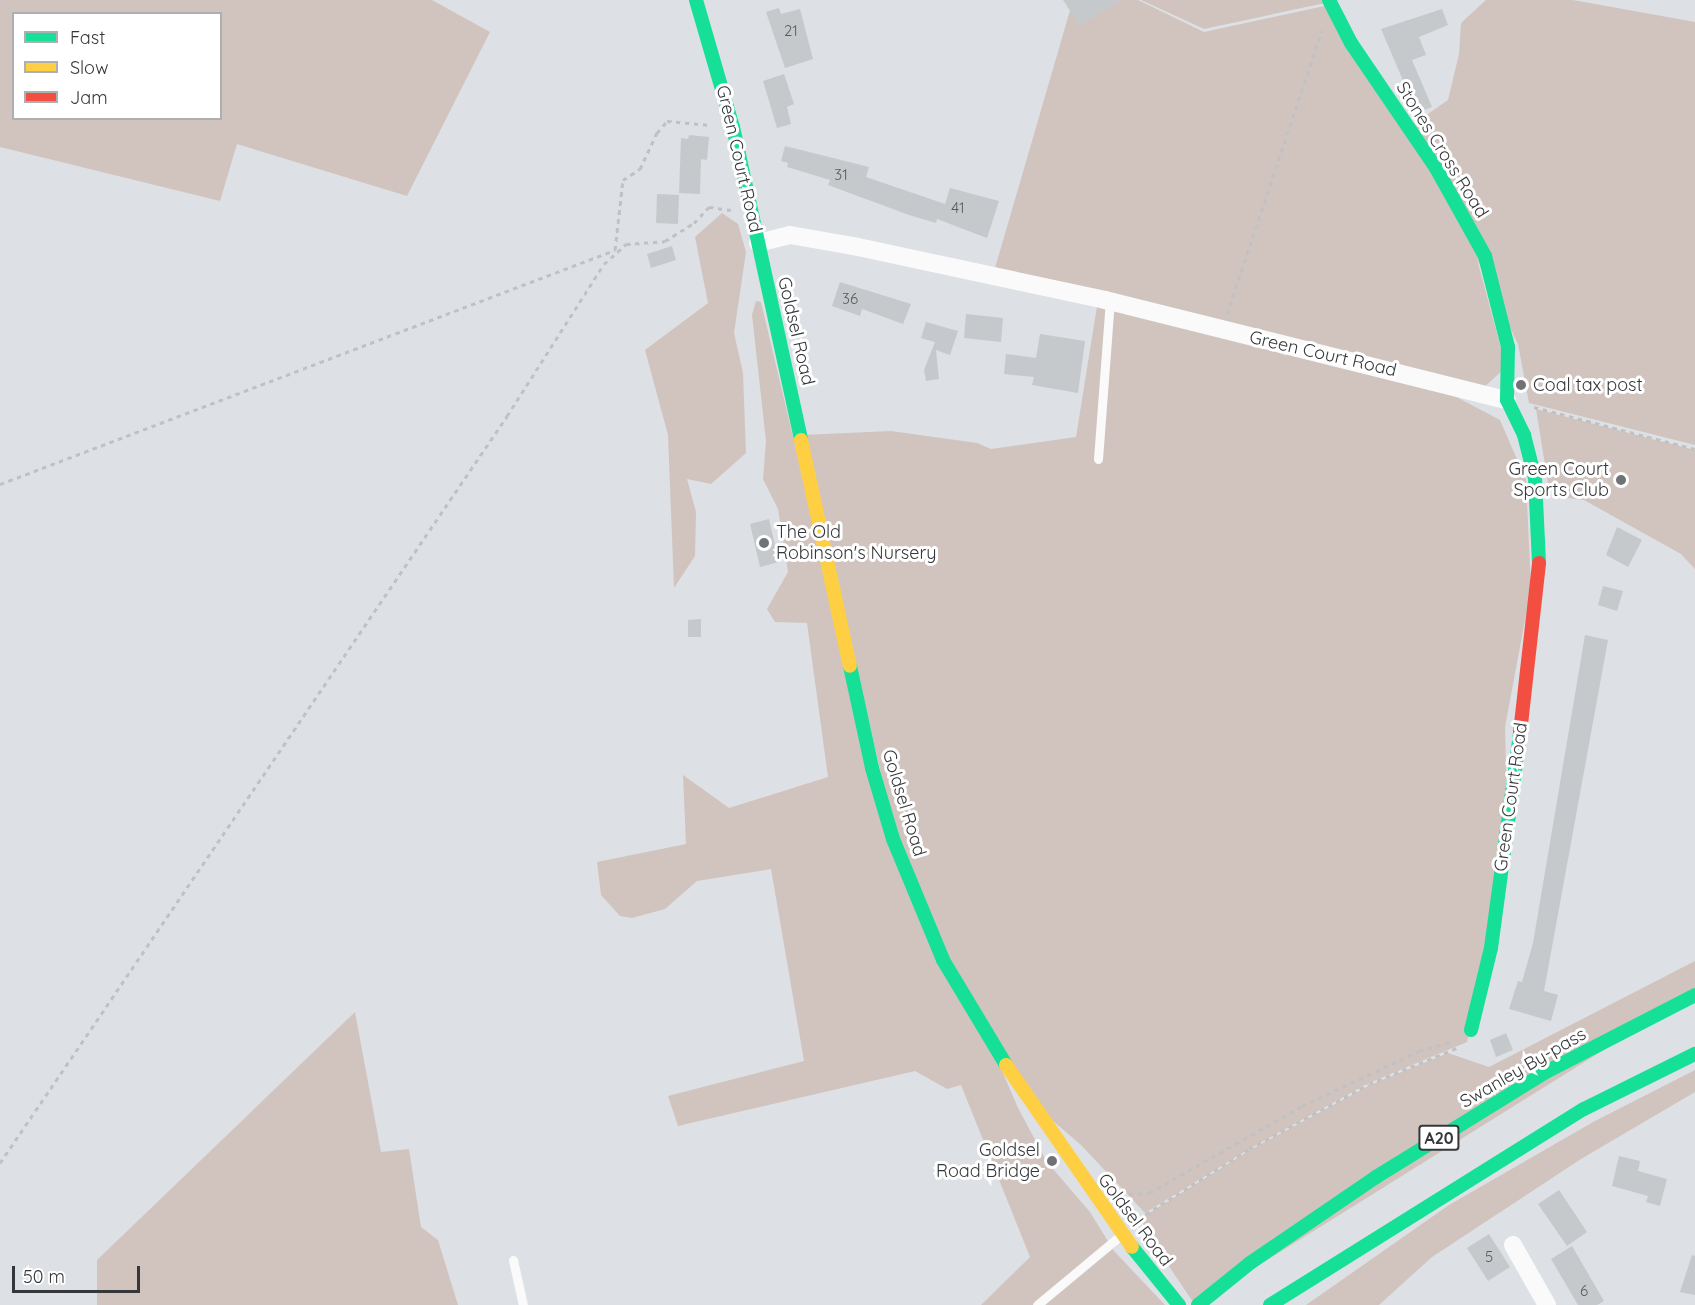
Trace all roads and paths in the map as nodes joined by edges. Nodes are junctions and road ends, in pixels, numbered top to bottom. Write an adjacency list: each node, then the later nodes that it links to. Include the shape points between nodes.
1 (696, 0): 3 (main road, Green Court Road)
2 (1330, 2): 8 (path); 9 (main road, Stones Cross Road, via 1351,43 1436,168 1485,256 1508,347)
3 (733, 127): 4 (main road, Green Court Road); 6 (path, via 667,122 640,169 623,180)
4 (751, 212): 5 (main road, Green Court Road); 6 (path, via 709,207 694,223 664,241 626,244)
5 (758, 243): 7 (street, Green Court Road, via 801,236); 17 (main road, Goldsel Road, via 872,768 893,839 943,960 1029,1103)
6 (615, 250): 12 (path); 16 (path, via 507,416)
7 (1110, 301): 8 (street, Green Court Road); 11 (lane)
8 (1222, 330): 9 (street, Green Court Road)
9 (1506, 400): 10 (path); 14 (main road, Green Court Road, via 1524,435 1535,478 1540,527 1537,603 1491,948)
10 (1695, 448)
11 (1098, 459)
12 (0, 484)
13 (1695, 995): 24 (main road, Swanley By-pass / A20, via 1546,1072 1376,1176 1250,1263)
14 (1469, 1037): 17 (path, via 1419,1051 1302,1106 1149,1193 1120,1194); 18 (path, via 1249,1149)
15 (1695, 1054): 25 (main road, via 1584,1109)
16 (0, 1163)
17 (1102, 1205): 18 (main road, Goldsel Road)
18 (1122, 1232): 22 (lane); 23 (main road, Goldsel Road)
19 (1513, 1245): 26 (street)
20 (513, 1260): 21 (lane)
21 (523, 1305)
22 (1037, 1305)
23 (1179, 1305)
24 (1198, 1305)
25 (1270, 1305)
26 (1547, 1305)

